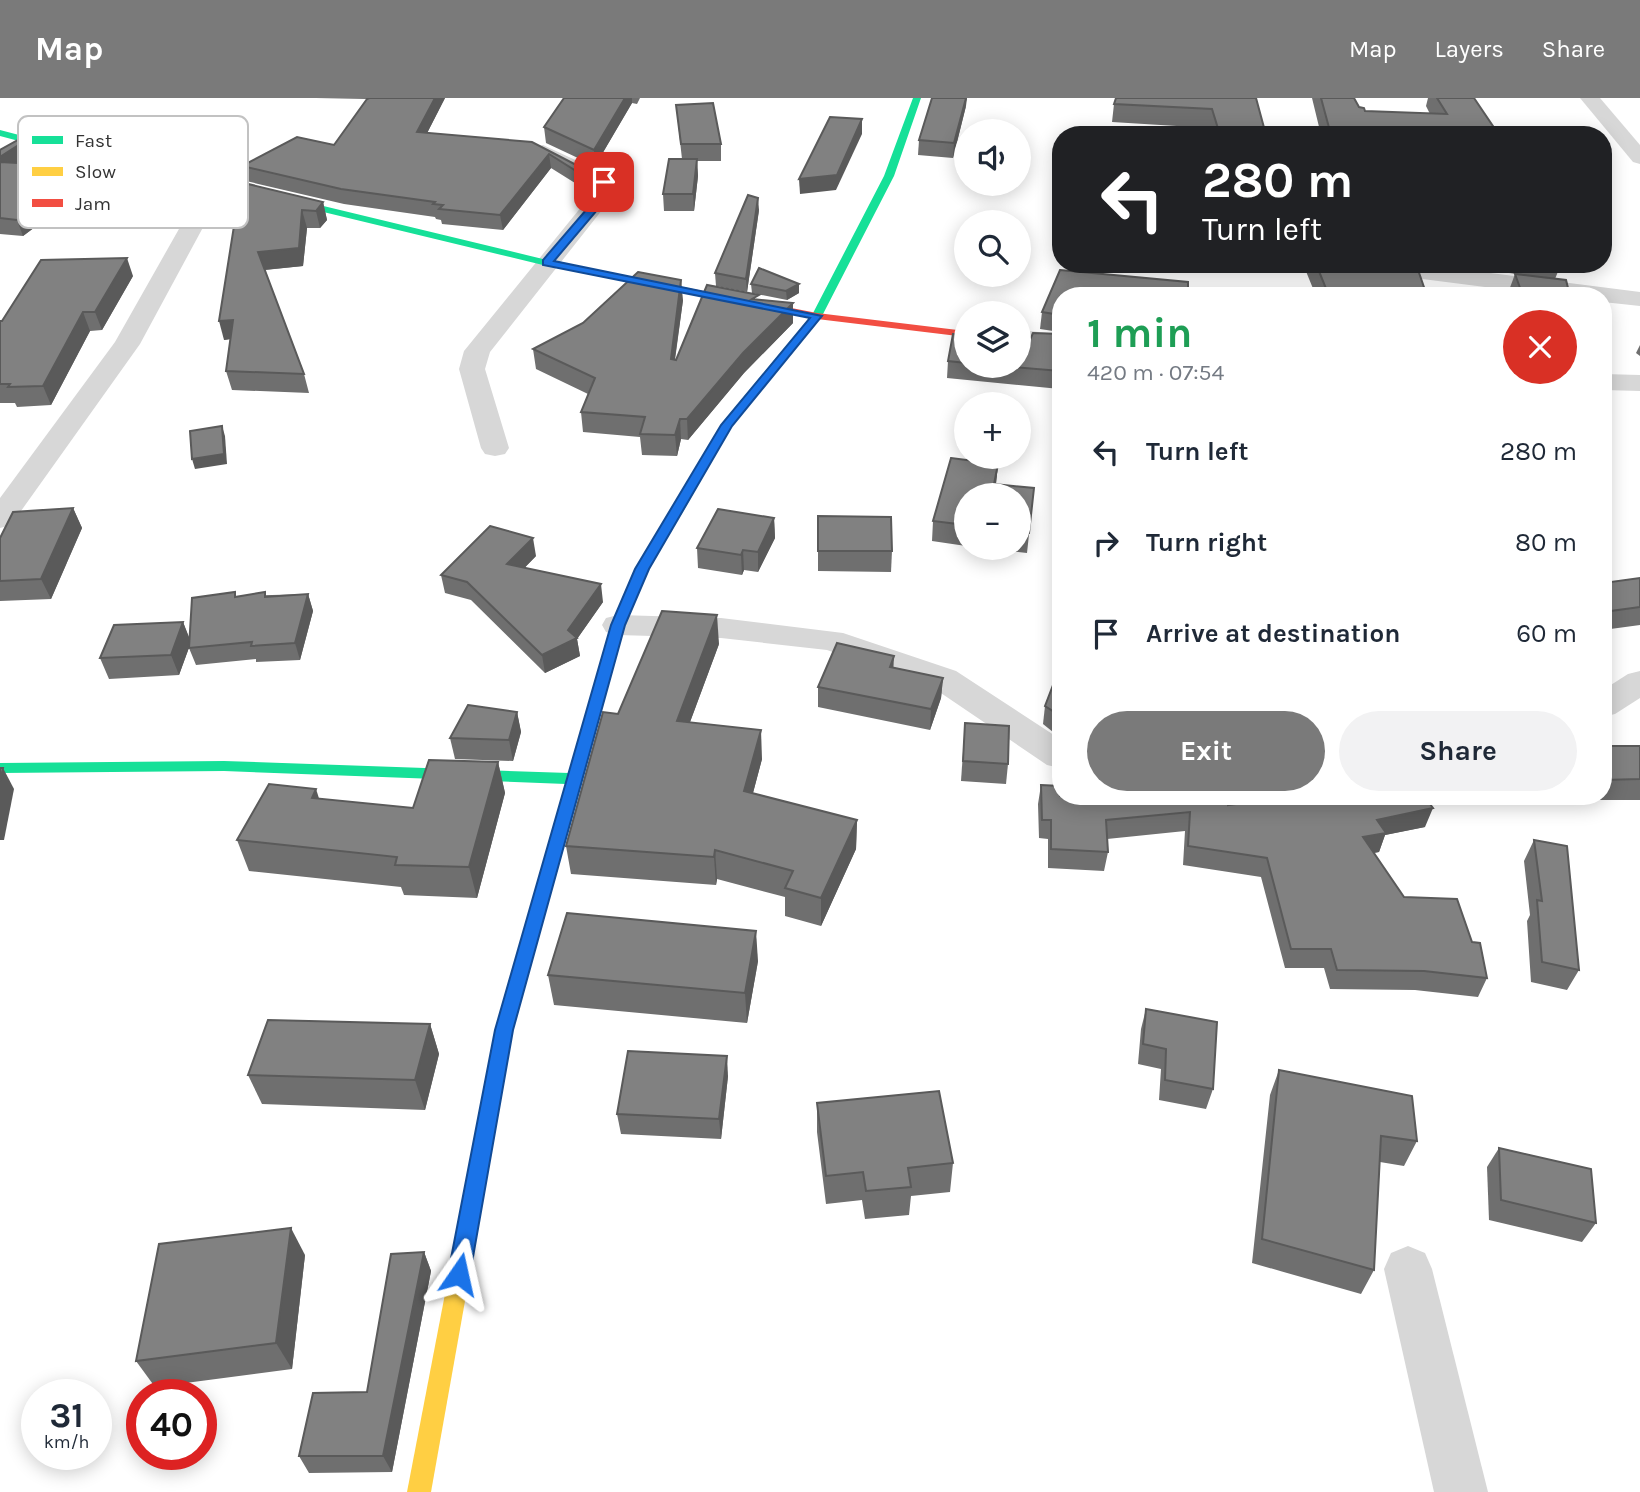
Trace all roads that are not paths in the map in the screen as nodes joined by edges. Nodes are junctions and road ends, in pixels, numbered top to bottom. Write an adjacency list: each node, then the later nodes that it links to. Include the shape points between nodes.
1 (917, 98): 16 (street, via 890,176)
2 (1590, 98): 8 (street)
3 (0, 133): 4 (street)
4 (18, 138)
5 (18, 148): 7 (street)
6 (543, 151): 11 (street, via 604,182 606,191)
7 (9, 154)
8 (1640, 158)
9 (248, 191): 11 (street)
10 (191, 228): 23 (street, via 127,344)
11 (547, 262): 16 (street); 22 (street, via 477,351 472,369)
12 (1432, 273): 13 (street)
13 (1544, 287)
14 (1612, 296): 15 (street)
15 (1640, 299)
16 (817, 316): 17 (street); 24 (street, via 727,425 642,569)
17 (954, 333)
18 (1031, 339): 19 (street)
19 (1052, 341)
20 (1612, 382): 21 (street)
21 (1640, 383)
22 (495, 448)
23 (0, 519)
24 (618, 625): 27 (street, via 720,628 831,640 944,679); 29 (street)
25 (1640, 682): 26 (street)
26 (1612, 700)
27 (1052, 751)
28 (0, 768): 29 (street, via 224,766)
29 (573, 779): 31 (street, via 504,1030)
30 (1408, 1269): 32 (street)
31 (419, 1492)
32 (1461, 1492)

